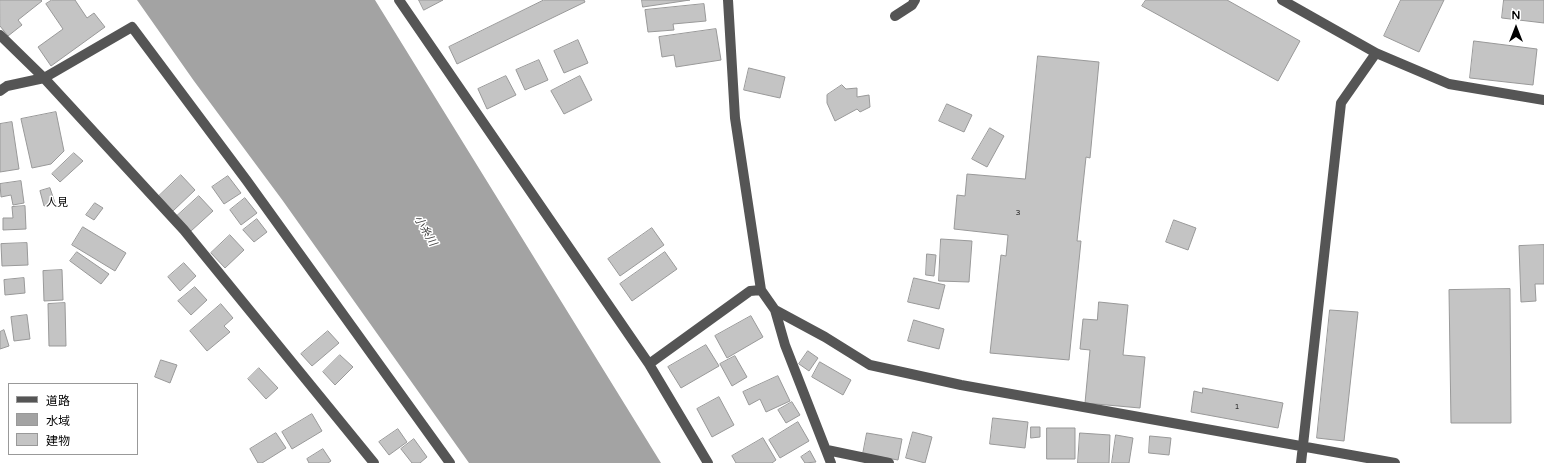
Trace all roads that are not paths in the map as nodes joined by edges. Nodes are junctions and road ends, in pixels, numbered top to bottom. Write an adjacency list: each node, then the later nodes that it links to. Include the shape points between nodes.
1 (400, 0): 13 (street)
2 (728, 0): 11 (street, via 735,118)
3 (915, 0): 5 (street)
4 (1282, 0): 7 (street)
5 (896, 16)
6 (0, 35): 8 (street)
7 (1376, 53): 10 (street, via 1449,84); 14 (street, via 1341,103)
8 (44, 78): 9 (street, via 7,86); 16 (street, via 184,230); 17 (street, via 132,28 251,187)
9 (0, 91)
10 (1544, 100)
11 (761, 290): 12 (street); 13 (street, via 750,291)
12 (775, 310): 14 (street, via 870,365); 15 (street, via 785,345)
13 (649, 364): 18 (street)
14 (1302, 446): 21 (street); 22 (street)
15 (827, 450): 19 (street); 20 (street)
16 (374, 463)
17 (450, 463)
18 (708, 463)
19 (831, 463)
20 (889, 463)
21 (1301, 463)
22 (1395, 463)

